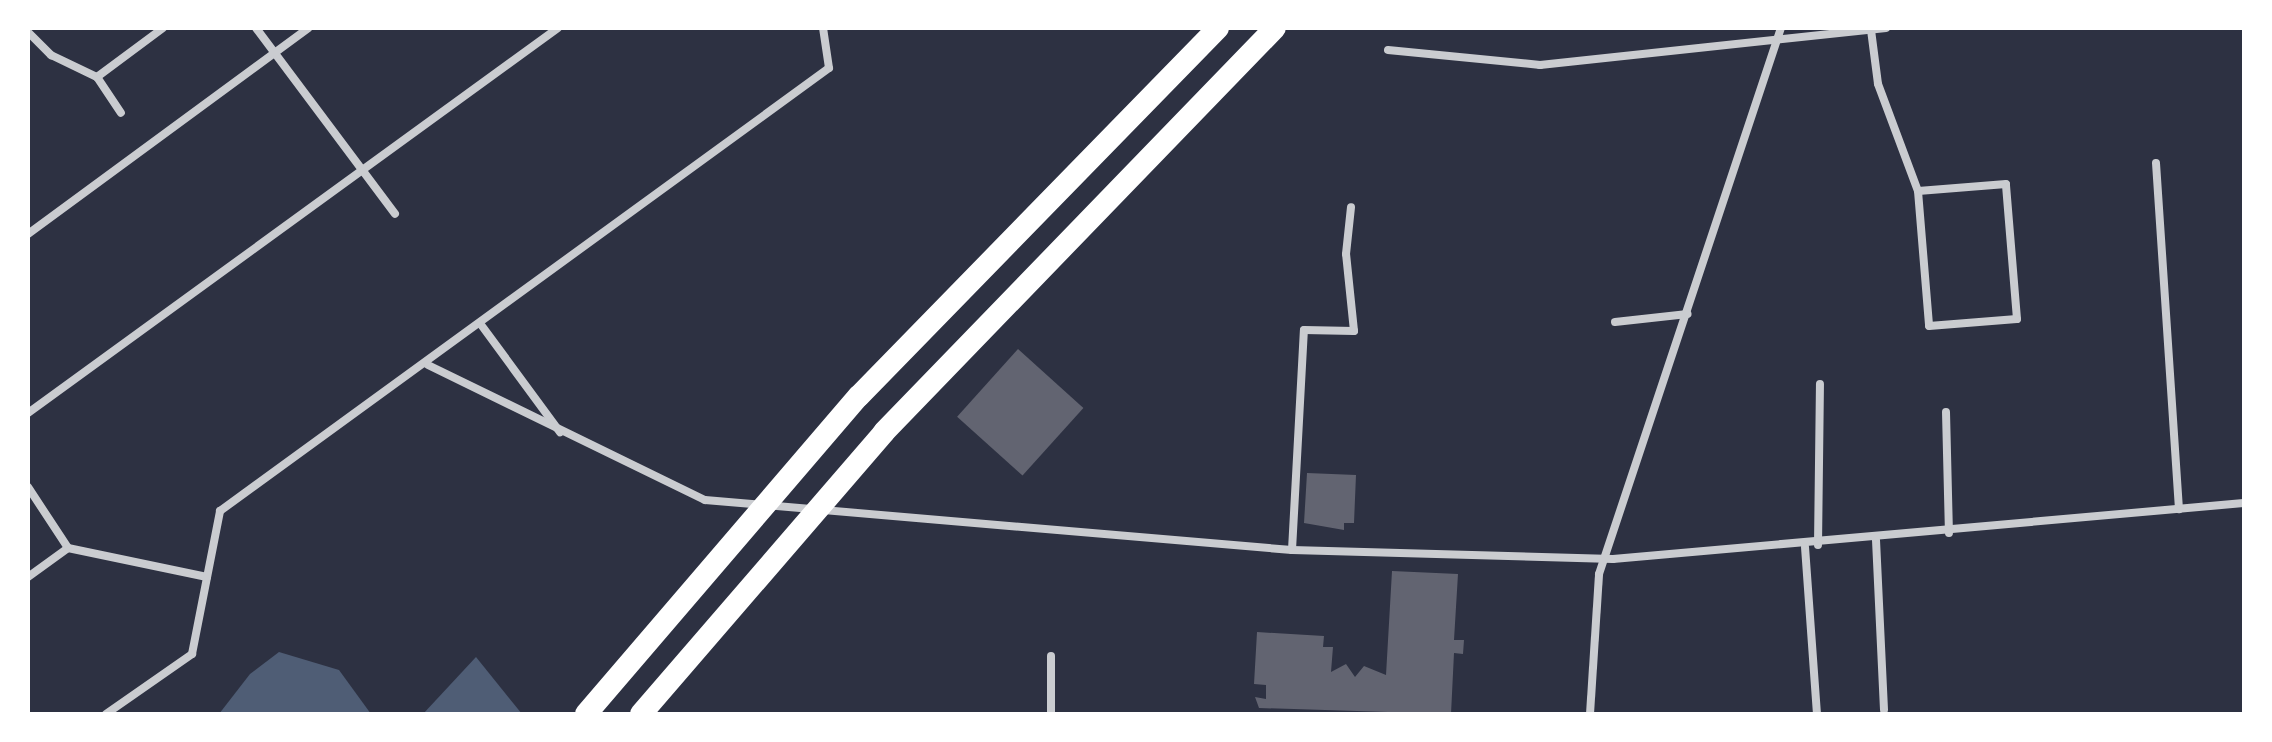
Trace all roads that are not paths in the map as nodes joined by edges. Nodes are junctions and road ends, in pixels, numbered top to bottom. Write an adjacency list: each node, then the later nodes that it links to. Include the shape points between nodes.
1 (163, 28): 15 (street)
2 (256, 28): 14 (street)
3 (308, 28): 14 (street)
4 (558, 28): 18 (street)
5 (823, 28): 25 (street, via 829,68)
6 (1218, 28): 33 (highway, via 992,254)
7 (1275, 28): 34 (highway, via 1083,218)
8 (1781, 28): 12 (street)
9 (1886, 28): 10 (street)
10 (1871, 30): 12 (street); 19 (street, via 1878,84)
11 (28, 32): 15 (street, via 51,55)
12 (1776, 43): 13 (street, via 1637,49 1540,65); 23 (street)
13 (1388, 50)
14 (274, 53): 18 (street); 22 (street)
15 (97, 77): 16 (street)
16 (121, 113)
17 (2156, 163): 35 (street)
18 (362, 170): 21 (street); 29 (street)
19 (1918, 191): 19 (street, via 1929,326 2017,319 2006,184)
20 (1351, 207): 41 (street, via 1346,254 1354,331 1304,330)
21 (395, 214)
22 (28, 234)
23 (1688, 314): 24 (street); 42 (street)
24 (1615, 322)
25 (482, 326): 26 (street); 30 (street)
26 (428, 365): 30 (street); 44 (street, via 220,511)
27 (1820, 384): 38 (street)
28 (1946, 412): 36 (street)
29 (28, 413)
30 (563, 436): 33 (street, via 705,500)
31 (28, 487): 40 (street)
32 (2244, 503): 35 (street)
33 (764, 504): 34 (street); 48 (highway)
34 (817, 508): 41 (street); 49 (highway)
35 (2179, 509): 36 (street)
36 (1949, 533): 37 (street)
37 (1876, 540): 38 (street); 46 (street)
38 (1818, 545): 39 (street)
39 (1805, 547): 42 (street); 52 (street)
40 (68, 548): 43 (street); 44 (street)
41 (1292, 550): 42 (street)
42 (1606, 559): 51 (street, via 1599,574)
43 (28, 577)
44 (207, 577): 47 (street, via 192,654)
45 (1051, 656): 50 (street)
46 (1884, 710)
47 (106, 714)
48 (586, 714)
49 (641, 714)
50 (1051, 714)
51 (1590, 714)
52 (1817, 714)

